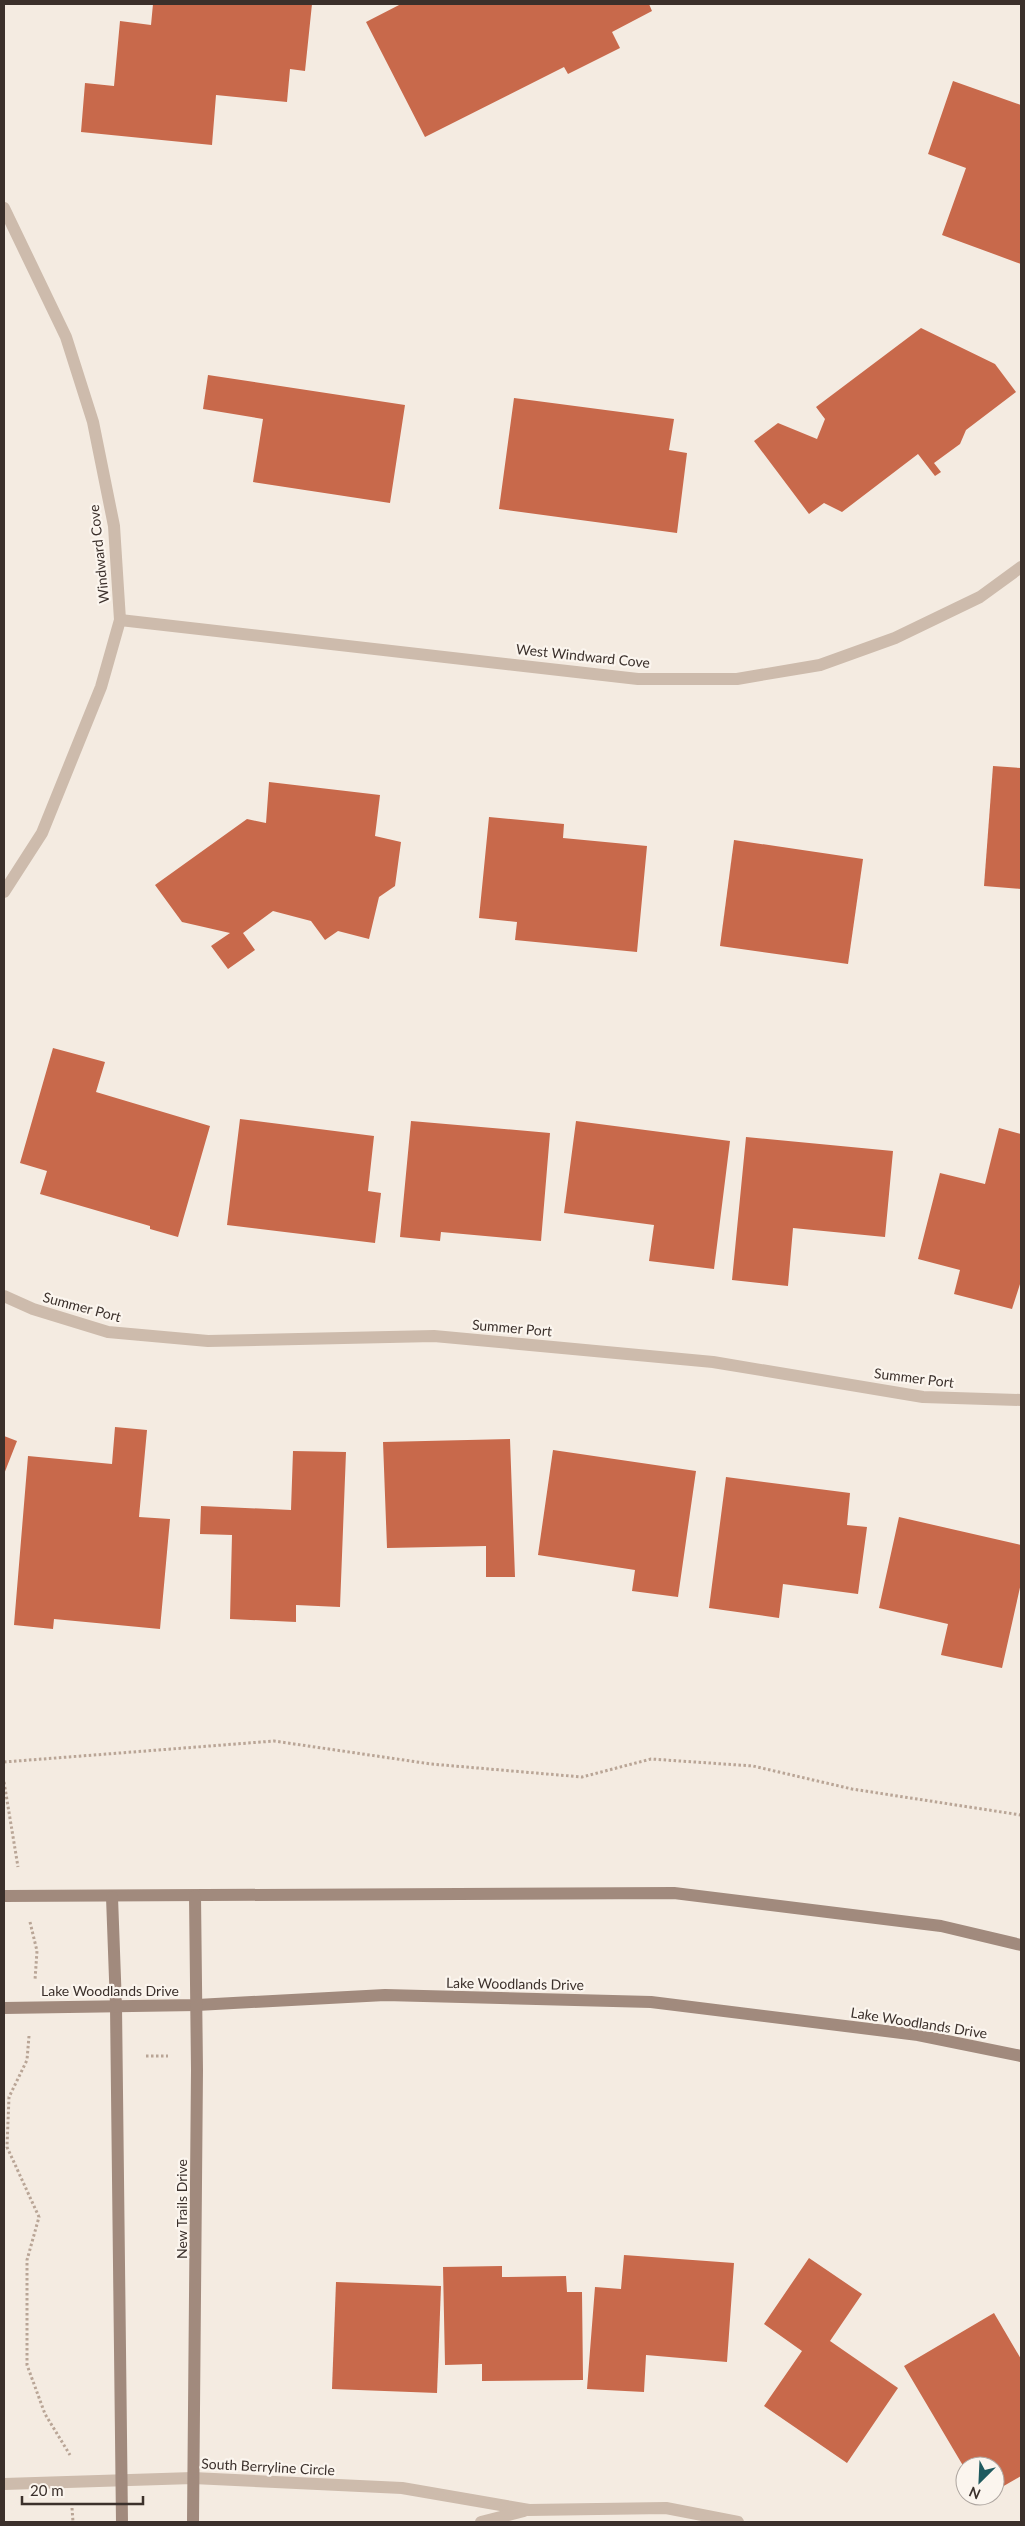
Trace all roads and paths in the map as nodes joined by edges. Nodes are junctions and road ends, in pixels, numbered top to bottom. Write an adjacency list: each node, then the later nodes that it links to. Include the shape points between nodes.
1 (4, 208): 3 (street, Windward Cove, via 66,337 93,422 114,526)
2 (1021, 567): 3 (street, West Windward Cove, via 980,597 895,638 820,665 737,679 638,679)
3 (120, 620): 4 (street, Windward Cove, via 101,686 46,824)
4 (4, 892)
5 (4, 1296): 6 (street, Summer Port, via 33,1309 108,1332 208,1341 434,1336 713,1362 922,1397)
6 (1021, 1400)
7 (4, 1762): 9 (path, via 274,1741 431,1764 582,1777 651,1759 753,1766 852,1789)
8 (4, 1782): 11 (path)
9 (1021, 1815)
10 (4, 1896): 11 (main road)
11 (23, 1896): 13 (main road); 16 (path, via 37,1950)
12 (194, 1896): 13 (main road); 14 (main road, via 674,1893 940,1926); 15 (main road, New Trails Drive)
13 (112, 1897): 17 (main road)
14 (1021, 1945)
15 (197, 2005): 17 (main road, Lake Woodlands Drive); 21 (main road, Lake Woodlands Drive, via 385,1996 651,2002 918,2035); 22 (main road, New Trails Drive)
16 (32, 2006): 17 (main road, Lake Woodlands Drive); 18 (main road, Lake Woodlands Drive); 24 (path, via 27,2060 9,2097 8,2147 39,2217 27,2260 27,2365 45,2414 70,2454)
17 (116, 2006): 23 (main road)
18 (4, 2008)
19 (146, 2056): 20 (path)
20 (175, 2056)
21 (1021, 2056)
22 (193, 2478): 23 (street, South Berryline Circle); 26 (street, South Berryline Circle, via 402,2488); 29 (main road, New Trails Drive)
23 (121, 2480): 24 (street, South Berryline Circle); 28 (main road)
24 (71, 2481): 25 (street, South Berryline Circle); 27 (path)
25 (4, 2484)
26 (529, 2510): 30 (street, South Berryline Circle); 31 (street, South Berryline Circle, via 666,2508)
27 (72, 2522)
28 (122, 2522)
29 (193, 2522)
30 (481, 2522)
31 (738, 2522)

